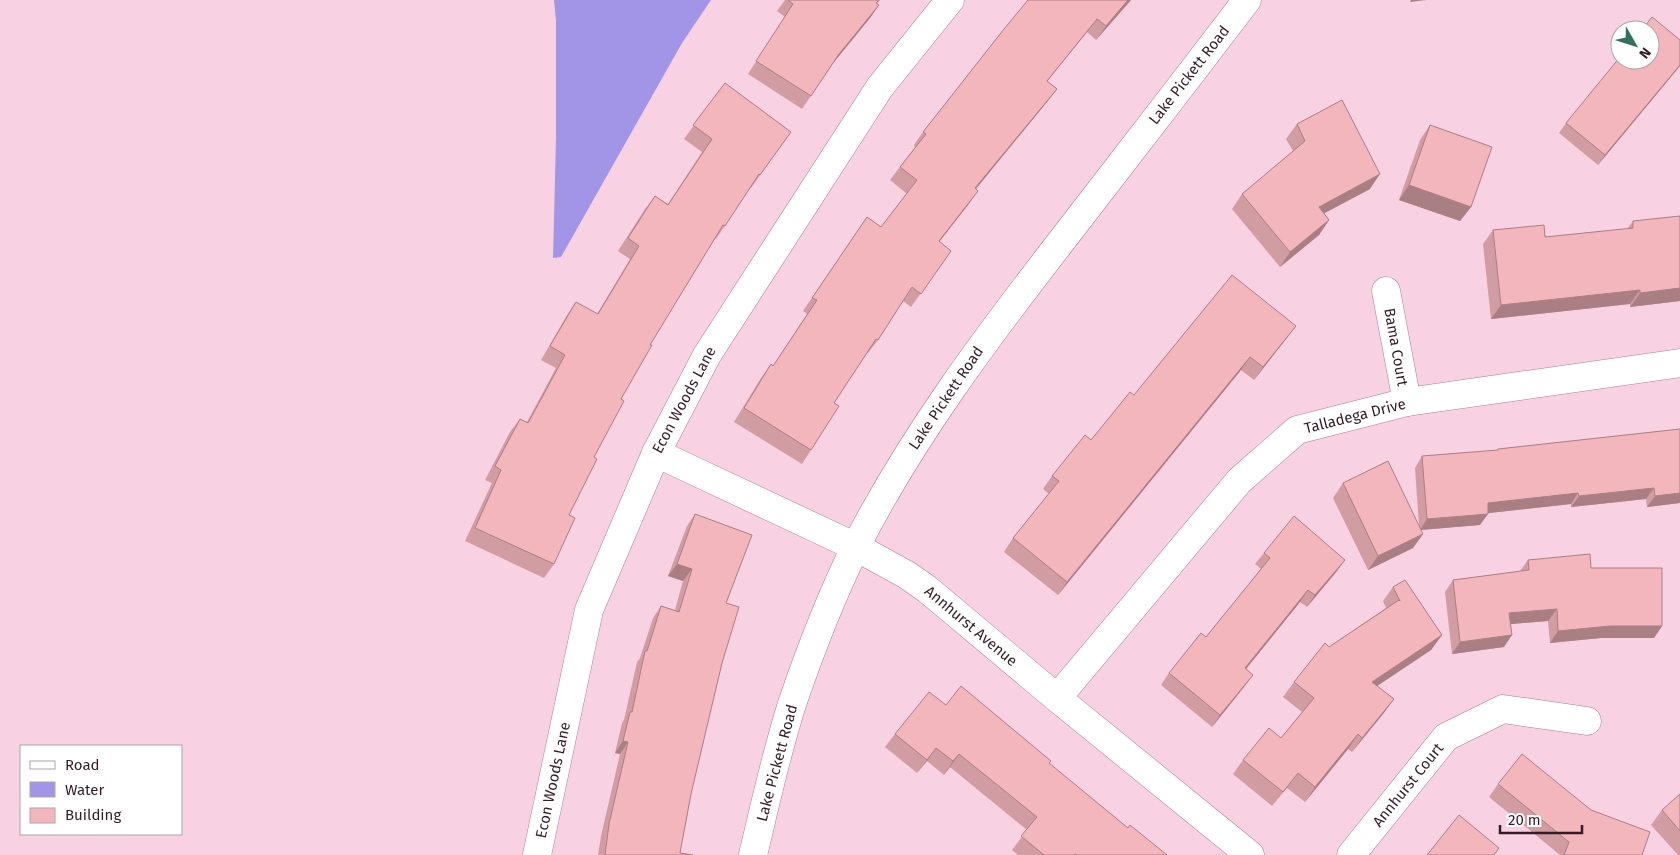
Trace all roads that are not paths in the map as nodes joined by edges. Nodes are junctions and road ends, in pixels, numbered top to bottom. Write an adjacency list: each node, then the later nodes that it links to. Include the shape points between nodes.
1 (950, 0): 6 (street, Econ Woods Lane, via 880,87 707,355)
2 (1247, 0): 7 (street, Lake Pickett Road, via 966,368 911,449)
3 (1386, 291): 5 (street, Bama Court)
4 (1680, 363): 5 (street, Talladega Drive)
5 (1407, 402): 8 (street, Talladega Drive, via 1297,430 1239,481)
6 (656, 453): 7 (street, Annhurst Avenue); 10 (street, Econ Woods Lane, via 589,610)
7 (856, 547): 8 (street, Annhurst Avenue, via 928,589); 11 (street, Lake Pickett Road, via 810,652 791,706)
8 (1057, 698): 12 (street, Annhurst Avenue)
9 (1587, 721): 13 (street, Annhurst Court, via 1502,709 1446,737)
10 (537, 855)
11 (753, 855)
12 (1250, 855)
13 (1351, 855)

